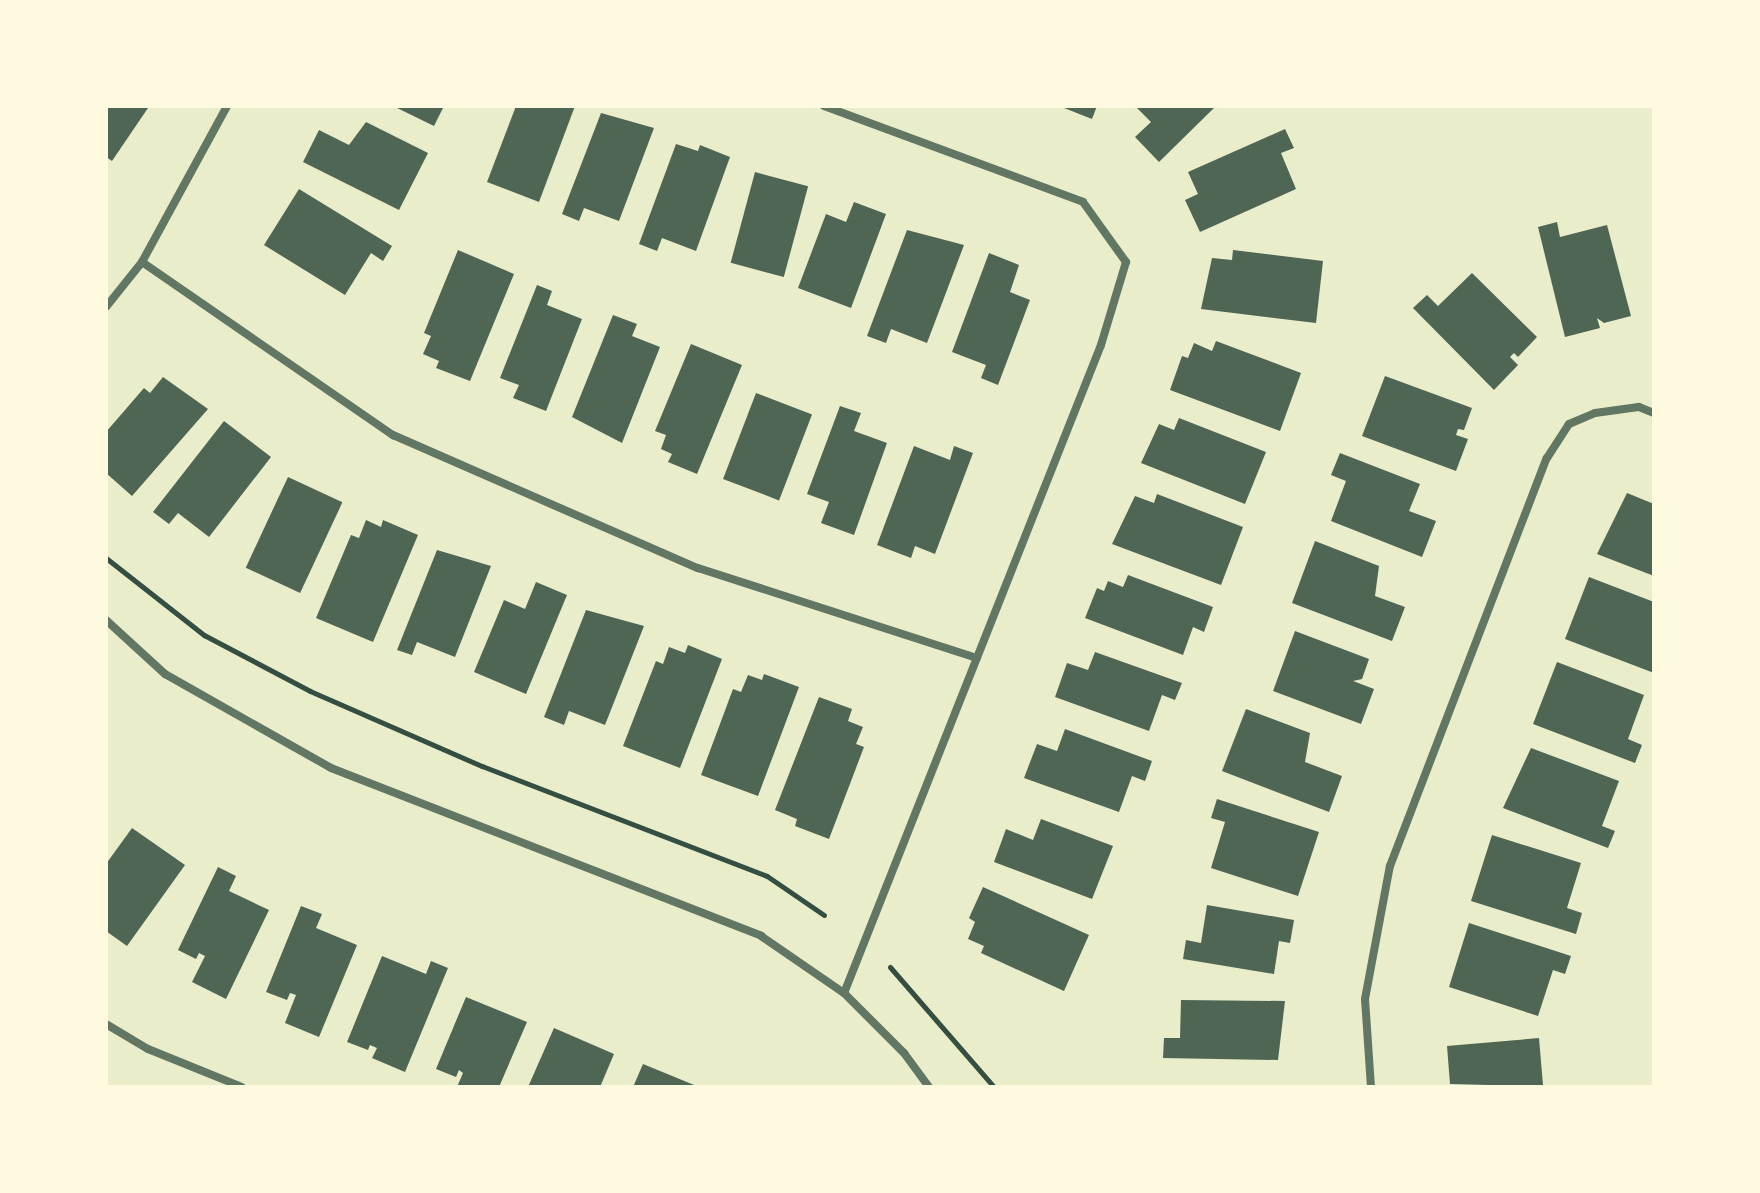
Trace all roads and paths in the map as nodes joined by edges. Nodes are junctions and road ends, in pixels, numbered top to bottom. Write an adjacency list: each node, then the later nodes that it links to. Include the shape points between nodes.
1 (227, 106): 3 (street)
2 (824, 106): 8 (street, via 1083,202 1126,262 1101,345)
3 (142, 262): 4 (street); 8 (street, via 393,435 698,568)
4 (106, 307)
5 (1654, 413): 16 (street, via 1639,407 1595,413 1569,424 1547,458 1390,866 1365,999)
6 (106, 558): 9 (path, via 204,635 310,691 482,766 767,876)
7 (106, 620): 11 (street, via 165,674 331,768 761,936)
8 (977, 658): 11 (street)
9 (824, 915)
10 (890, 967): 15 (path)
11 (844, 993): 14 (street, via 904,1053)
12 (106, 1024): 13 (street, via 148,1049)
13 (242, 1087)
14 (929, 1087)
15 (994, 1087)
16 (1371, 1087)

